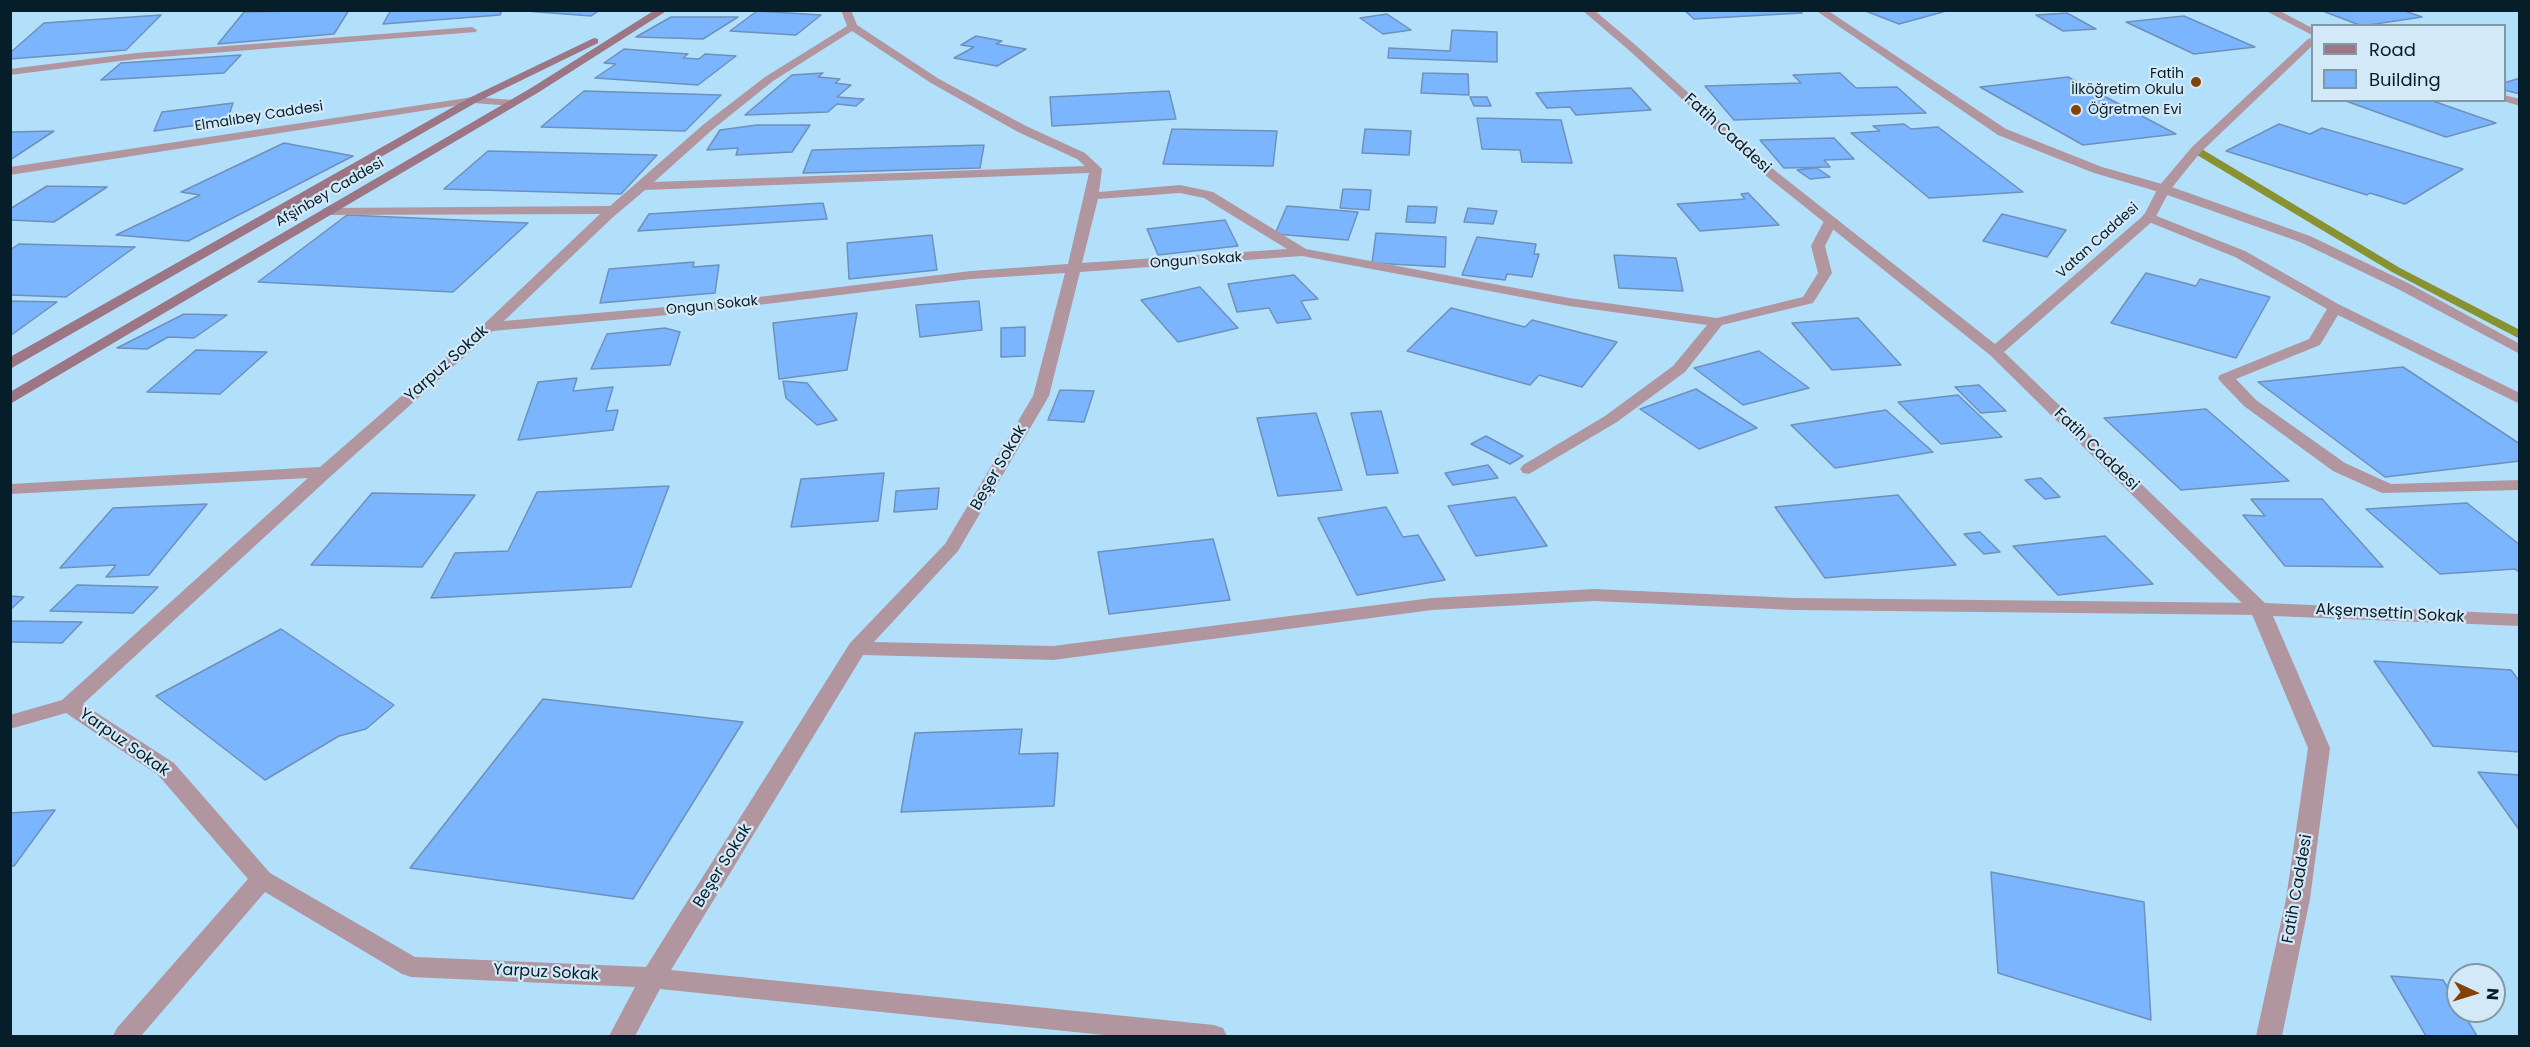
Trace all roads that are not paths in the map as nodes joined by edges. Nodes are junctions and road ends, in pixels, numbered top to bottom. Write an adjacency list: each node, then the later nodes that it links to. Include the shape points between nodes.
1 (658, 10): 11 (main road, Afşinbey Caddesi)
2 (663, 10): 12 (main road, Afşinbey Caddesi)
3 (1587, 10): 21 (street, Fatih Caddesi, via 1764,168)
4 (1820, 10): 16 (street, via 2002,132 2098,170)
5 (2270, 10): 8 (street)
6 (849, 19): 13 (street, via 980,107 1081,156); 15 (street, Yarpuz Sokak, via 708,127)
7 (471, 30): 10 (street, via 136,56)
8 (2311, 31)
9 (2311, 43): 16 (street, Vatan Caddesi, via 2196,150)
10 (10, 72)
11 (473, 100): 12 (street, Elmalıbey Caddesi); 14 (street, Elmalıbey Caddesi); 29 (main road, Afşinbey Caddesi)
12 (513, 103): 19 (main road, Afşinbey Caddesi)
13 (1096, 169): 15 (street); 17 (street, Beşer Sokak)
14 (10, 171)
15 (641, 186): 18 (street, Yarpuz Sokak)
16 (2164, 189): 20 (street, Vatan Caddesi); 27 (street, via 2305,239 2403,286)
17 (1092, 196): 22 (street, via 1180,189 1208,195); 23 (street, Beşer Sokak)
18 (614, 210): 19 (street); 26 (street, Yarpuz Sokak)
19 (329, 211): 30 (main road, Afşinbey Caddesi)
20 (2149, 217): 24 (street, via 2240,254); 28 (street, Vatan Caddesi)
21 (1831, 220): 25 (street, Ongun Sokak, via 1818,246 1825,273 1808,300); 28 (street, Fatih Caddesi)
22 (1302, 252): 23 (street, Ongun Sokak); 25 (street, Ongun Sokak, via 1569,302)
23 (1072, 270): 26 (street, Ongun Sokak, via 971,275 701,308); 38 (street, Beşer Sokak, via 1041,396 952,547)
24 (2335, 308): 31 (street); 34 (street, via 2315,342 2226,378 2250,403 2339,467 2388,489)
25 (1717, 322): 32 (street, via 1679,369 1611,419)
26 (489, 327): 33 (street, Yarpuz Sokak)
27 (2520, 350)
28 (1995, 352): 36 (street, Fatih Caddesi)
29 (10, 364)
30 (10, 399)
31 (2520, 399)
32 (1529, 469)
33 (325, 472): 35 (street); 39 (street, Yarpuz Sokak)
34 (2520, 485)
35 (10, 489)
36 (2260, 609): 37 (street, Akşemsettin Sokak); 38 (street, Akşemsettin Sokak, via 1795,604 1594,595 1432,604 1053,653); 46 (street, Fatih Caddesi, via 2319,748 2298,899)
37 (2520, 620)
38 (857, 648): 42 (street, Beşer Sokak)
39 (69, 705): 40 (street); 41 (street, Yarpuz Sokak, via 166,769)
40 (10, 722)
41 (262, 879): 42 (street, Yarpuz Sokak, via 411,967); 43 (street)
42 (653, 978): 44 (street, Beşer Sokak); 45 (street, Yarpuz Sokak)
43 (126, 1036)
44 (622, 1036)
45 (1214, 1036)
46 (2269, 1036)

